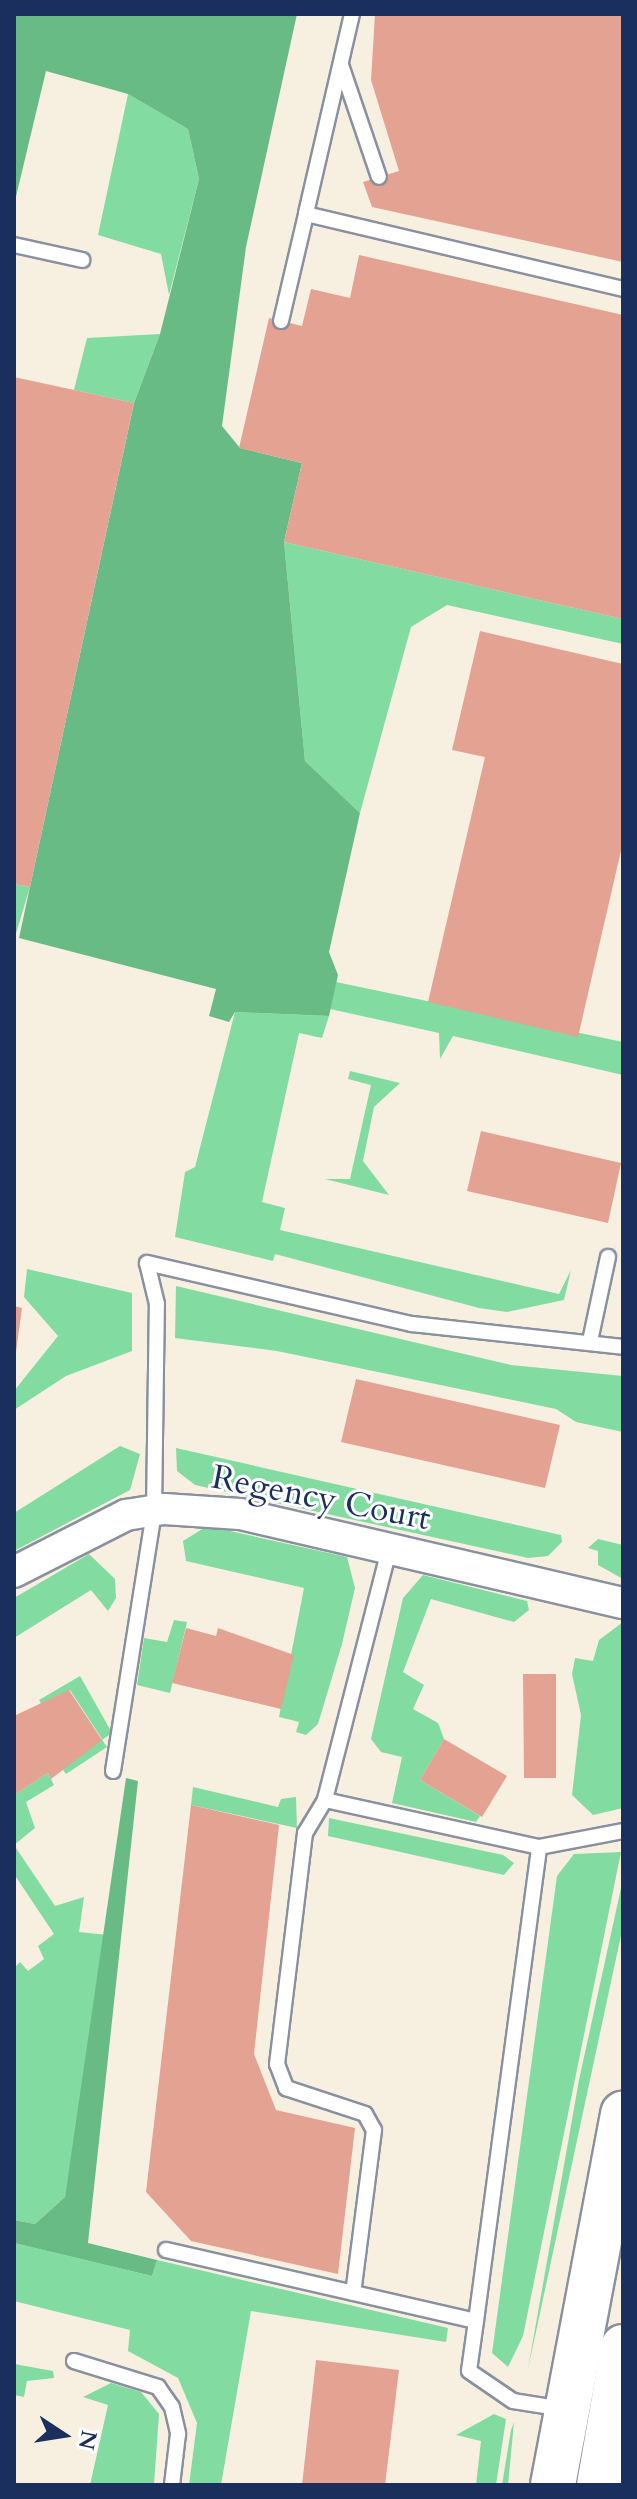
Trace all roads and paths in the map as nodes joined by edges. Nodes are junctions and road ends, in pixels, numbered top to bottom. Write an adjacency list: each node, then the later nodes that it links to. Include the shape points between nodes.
1 (352, 14): 2 (lane)
2 (340, 65): 3 (lane); 4 (lane)
3 (379, 177)
4 (306, 214): 7 (lane); 8 (lane)
5 (14, 245): 6 (lane)
6 (82, 260)
7 (623, 289)
8 (281, 321)
9 (608, 1257): 10 (lane)
10 (590, 1341): 11 (lane); 12 (lane, via 412,1324 147,1263 157,1304)
11 (623, 1347)
12 (154, 1511): 13 (street, Regency Court, via 240,1514); 14 (street, Regency Court, via 126,1515); 16 (lane)
13 (389, 1550): 15 (street, Regency Court); 17 (lane)
14 (14, 1572)
15 (623, 1603)
16 (113, 1771)
17 (325, 1800): 19 (lane); 22 (lane, via 305,1833 277,2064 286,2088 365,2114 374,2130)
18 (623, 1831): 19 (lane)
19 (539, 1847): 23 (lane)
20 (623, 2114): 26 (main road)
21 (166, 2250): 22 (lane)
22 (353, 2293): 23 (lane)
23 (476, 2321): 26 (lane, via 469,2371 513,2401)
24 (623, 2347): 29 (main road)
25 (74, 2361): 27 (lane, via 158,2387 178,2434)
26 (565, 2410): 28 (main road)
27 (172, 2485)
28 (553, 2485)
29 (599, 2485)

